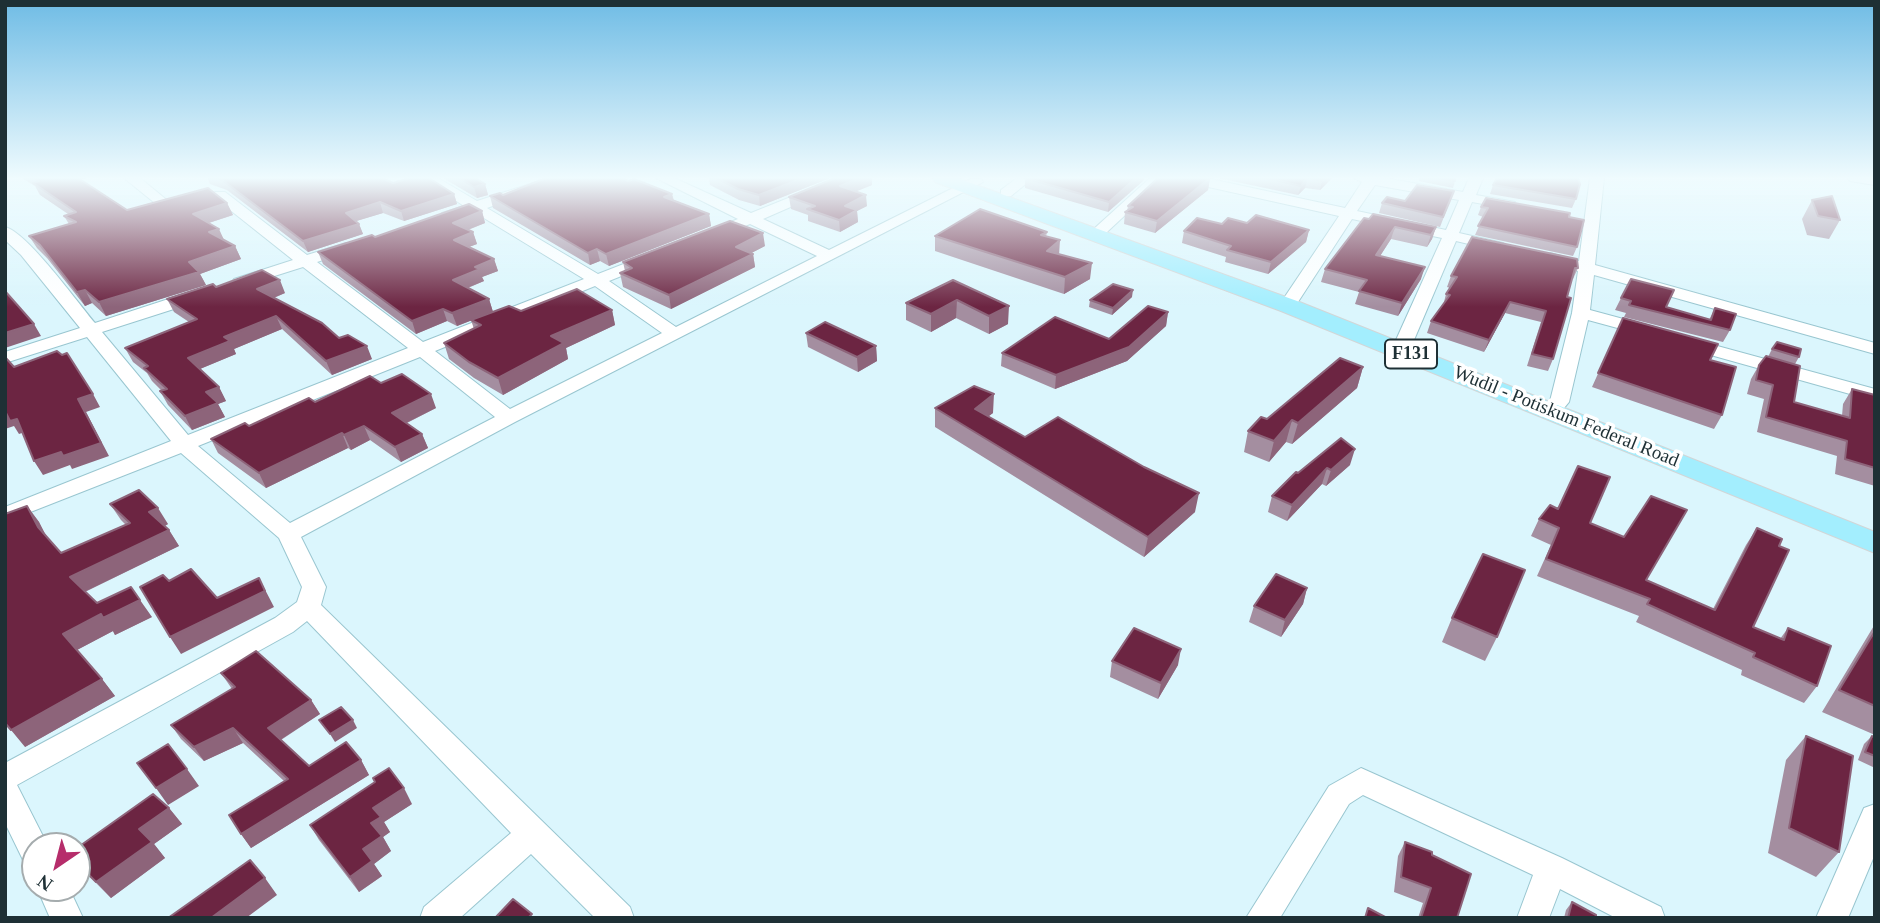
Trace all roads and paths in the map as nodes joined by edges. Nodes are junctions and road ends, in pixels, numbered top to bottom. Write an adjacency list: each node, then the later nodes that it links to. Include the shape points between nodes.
1 (252, 221): 22 (street)
2 (431, 221): 14 (street)
3 (502, 221): 24 (street)
4 (744, 221): 18 (street)
5 (758, 221): 21 (street)
6 (897, 221): 21 (street)
7 (1068, 221): 34 (main road, Wudil - Potiskum Federal Road / F131)
8 (1081, 221): 15 (main road, Wudil - Potiskum Federal Road / F131)
9 (1111, 221): 15 (street)
10 (1344, 221): 25 (street)
11 (1386, 221): 17 (street)
12 (1457, 221): 17 (street)
13 (1586, 221): 23 (street)
14 (428, 222)
15 (1102, 229): 25 (main road, Wudil - Potiskum Federal Road / F131)
16 (5, 231): 27 (street)
17 (1452, 236): 23 (street); 29 (street)
18 (700, 239)
19 (366, 242): 22 (street)
20 (662, 254): 24 (street)
21 (830, 256): 28 (street)
22 (303, 262): 27 (street); 30 (street)
23 (1586, 266): 26 (street); 31 (street)
24 (597, 280): 28 (street); 30 (street)
25 (1292, 298): 29 (main road, Wudil - Potiskum Federal Road / F131)
26 (1581, 313): 33 (street); 34 (street)
27 (92, 330): 32 (street); 36 (street)
28 (675, 334): 35 (street)
29 (1405, 340): 34 (main road, Wudil - Potiskum Federal Road / F131)
30 (424, 349): 35 (street); 36 (street)
31 (1875, 349)
32 (5, 358)
33 (1875, 395)
34 (1555, 406): 38 (main road, Wudil - Potiskum Federal Road / F131); 40 (main road, Wudil - Potiskum Federal Road / F131)
35 (508, 418): 39 (street)
36 (185, 444): 37 (street); 39 (street)
37 (5, 515)
38 (1875, 530)
39 (288, 534): 41 (street, via 314,587)
40 (1875, 543)
41 (308, 607): 42 (street, via 284,625); 46 (street)
42 (5, 777)
43 (5, 792): 45 (street)
44 (1875, 817): 55 (street)
45 (25, 832)
46 (532, 834): 50 (street); 51 (street)
47 (1551, 868): 52 (street, via 1361,782 1339,795); 53 (street); 54 (street)
48 (59, 902): 49 (street)
49 (67, 918)
50 (436, 918)
51 (618, 918)
52 (1262, 918)
53 (1533, 918)
54 (1648, 918)
55 (1832, 918)

